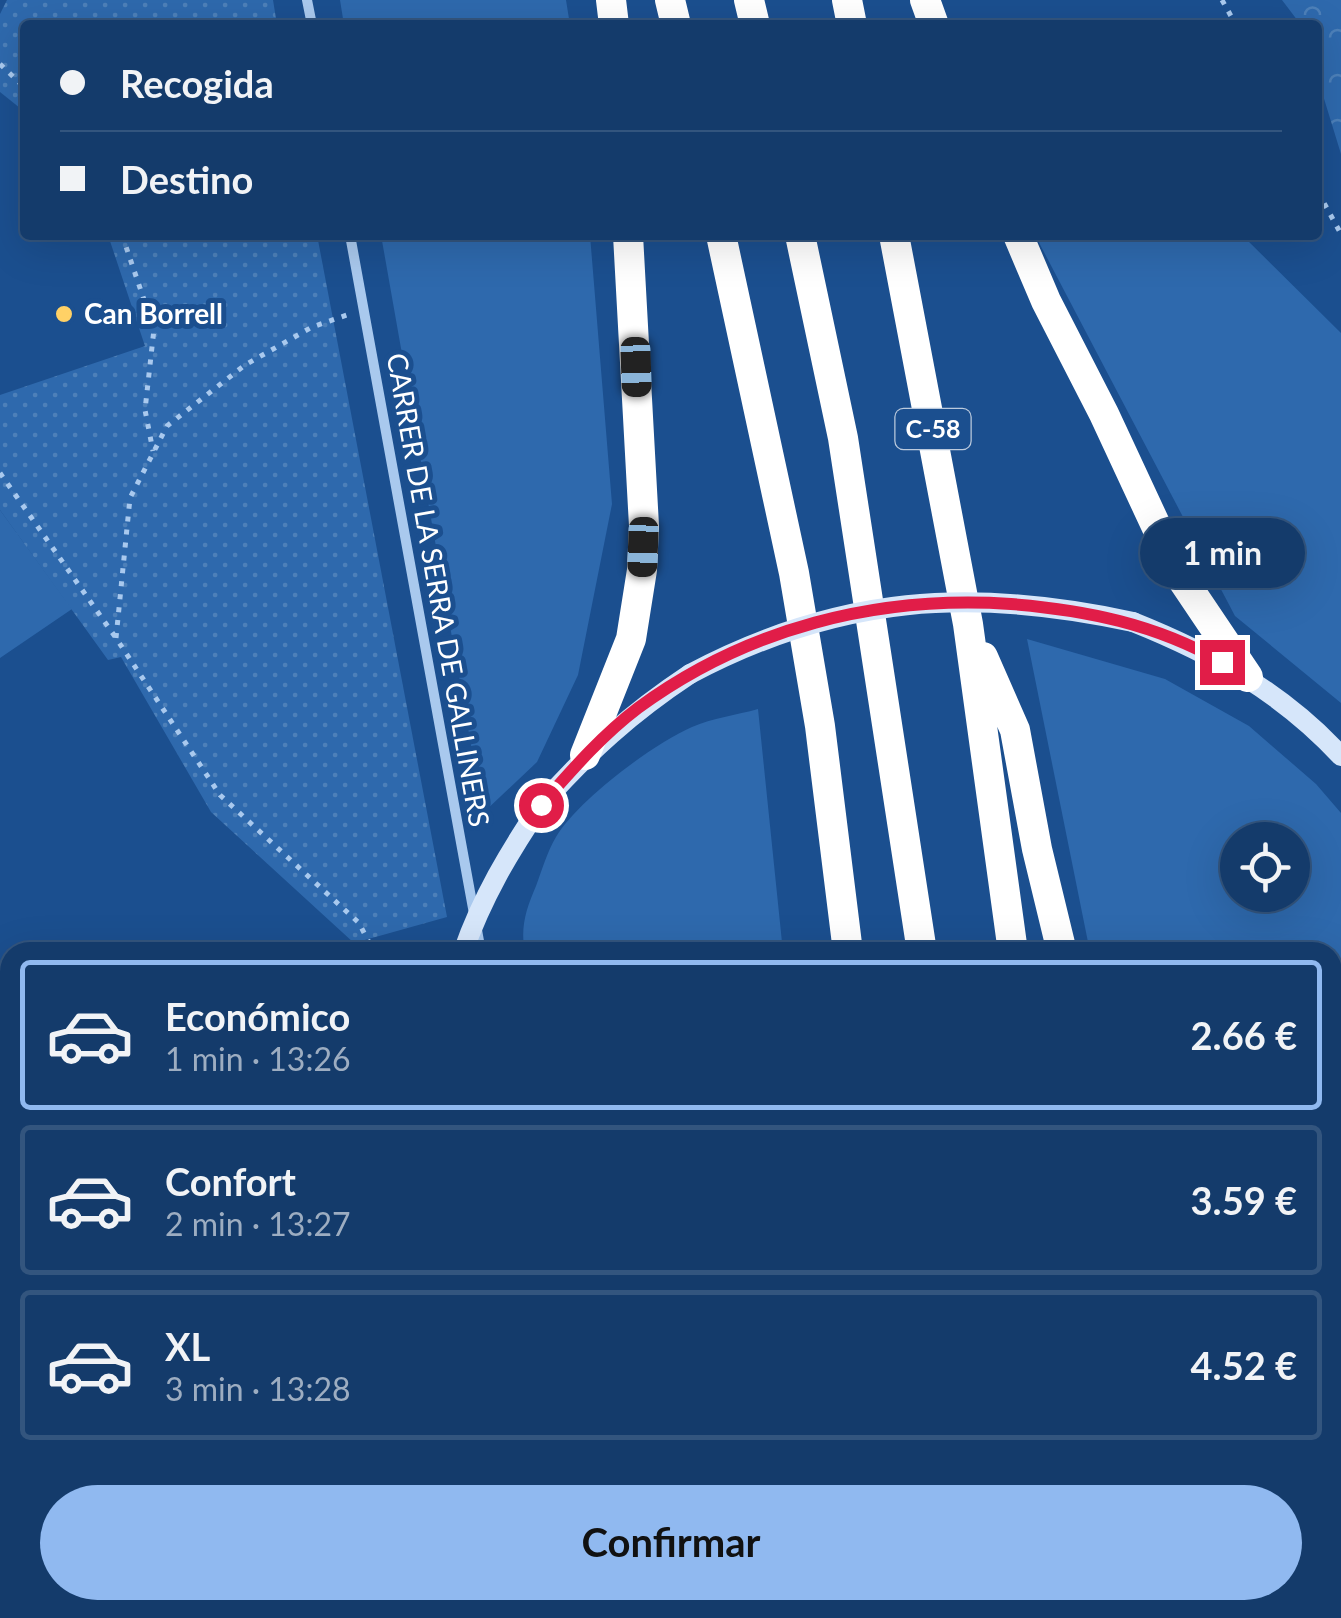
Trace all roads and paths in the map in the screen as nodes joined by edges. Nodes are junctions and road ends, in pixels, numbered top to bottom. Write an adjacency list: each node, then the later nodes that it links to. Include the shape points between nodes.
1 (0, 64): 2 (path)
2 (20, 83)
3 (1322, 199): 4 (path)
4 (1341, 234)
5 (124, 240): 13 (path, via 154,330 145,410)
6 (351, 240): 12 (street, CARRER DE LA SERRA DE GALLINERS)
7 (628, 240): 18 (highway, via 642,570 628,652)
8 (722, 240): 23 (highway, via 794,573)
9 (801, 240): 24 (highway, via 843,438)
10 (895, 240): 15 (highway, C-58)
11 (1020, 240): 17 (highway, via 1178,573)
12 (364, 308): 13 (path, via 312,327 245,365 167,426); 22 (street, CARRER DE LA SERRA DE GALLINERS)
13 (153, 454): 16 (path, via 130,498)
14 (0, 473): 16 (path)
15 (968, 624): 25 (highway, C-58); 26 (highway, via 1016,730)
16 (116, 638): 20 (path, via 220,795 359,923)
17 (1248, 677): 18 (street, bridge, via 1134,622 1070,609 954,600 866,610 735,650 636,710); 19 (street, via 1316,728)
18 (585, 755): 21 (street, bridge, via 504,860)
19 (1341, 756)
20 (369, 942)
21 (467, 942)
22 (479, 942)
23 (847, 942)
24 (920, 942)
25 (1012, 942)
26 (1060, 942)

